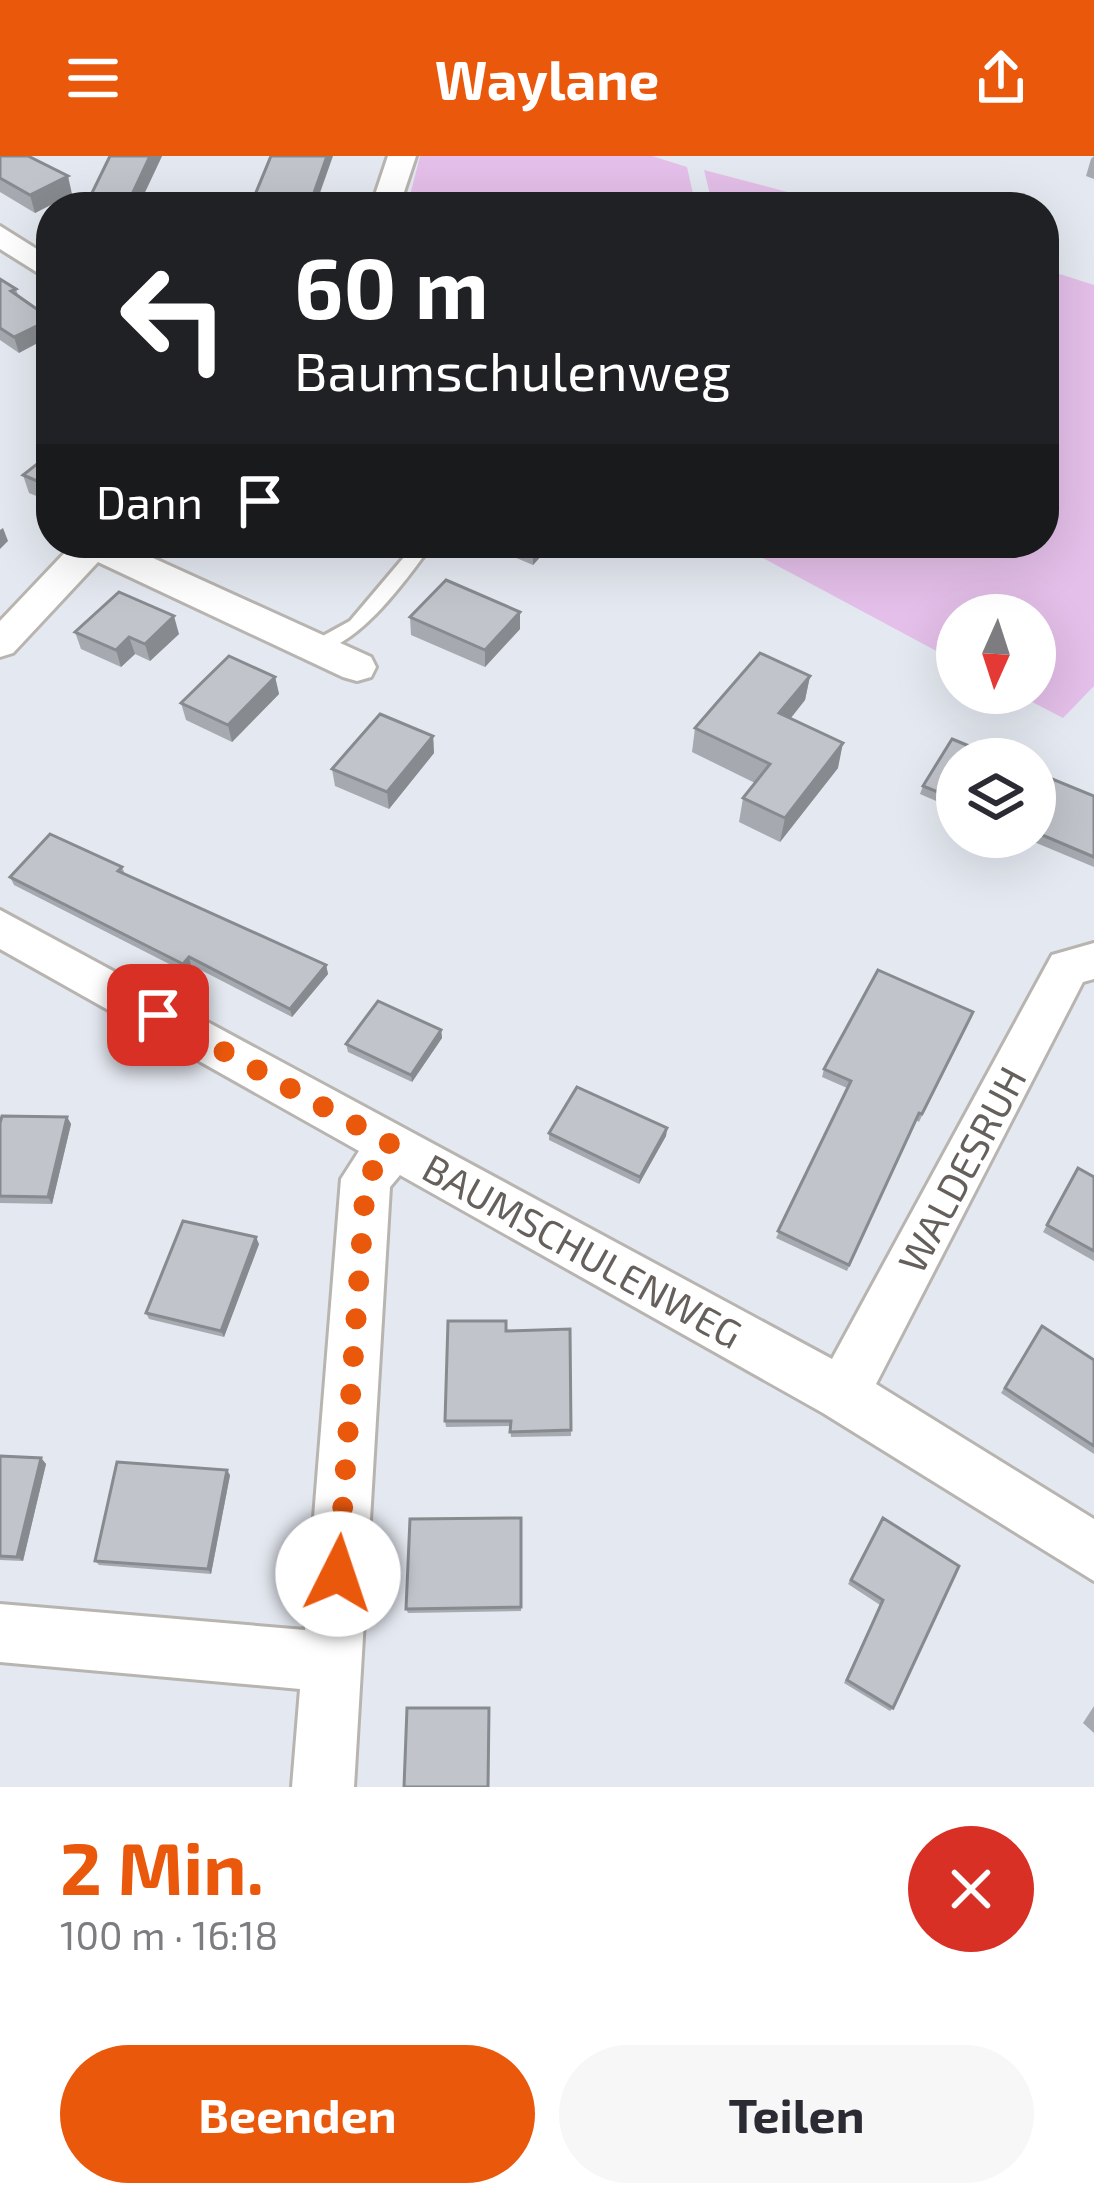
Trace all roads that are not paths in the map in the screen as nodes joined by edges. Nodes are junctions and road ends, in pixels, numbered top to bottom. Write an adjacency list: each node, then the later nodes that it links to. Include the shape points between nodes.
1 (402, 156): 2 (street)
2 (390, 192)
3 (0, 236): 4 (street)
4 (36, 261)
5 (81, 558): 8 (street)
6 (124, 558): 9 (street)
7 (413, 558): 9 (lane, via 356,626)
8 (0, 644)
9 (316, 647): 10 (street)
10 (358, 667)
11 (0, 928): 13 (street, BAUMSCHULENWEG)
12 (1094, 961): 14 (street, WALDESRUH, via 1068,968)
13 (394, 1146): 14 (street, BAUMSCHULENWEG); 17 (street, via 366,1178)
14 (842, 1394): 15 (street, BAUMSCHULENWEG)
15 (1094, 1552)
16 (0, 1633): 17 (street)
17 (331, 1662): 18 (street)
18 (323, 1787)

